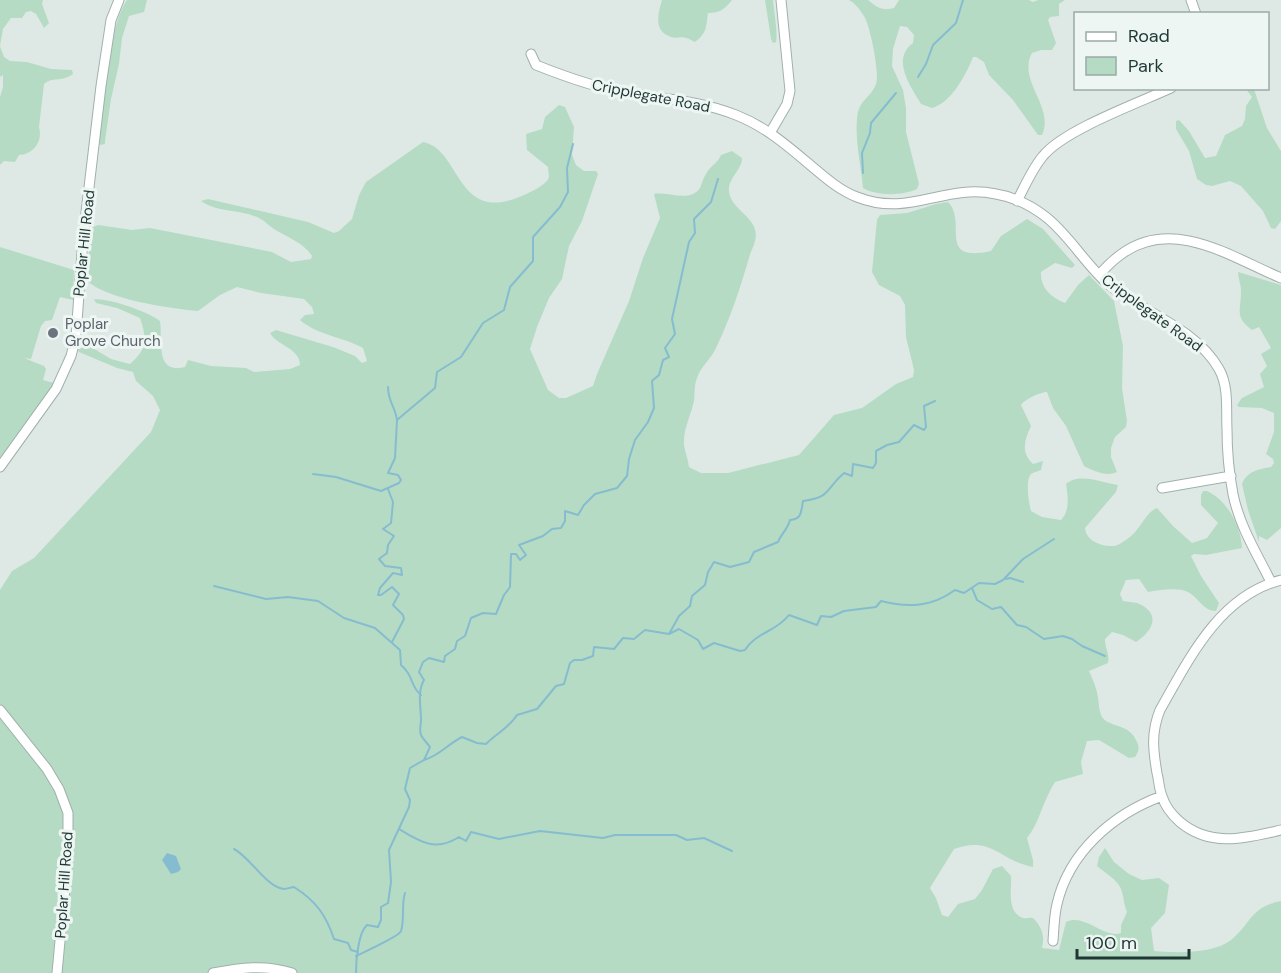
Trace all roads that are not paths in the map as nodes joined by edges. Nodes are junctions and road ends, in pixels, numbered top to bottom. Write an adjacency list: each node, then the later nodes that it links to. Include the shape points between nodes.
1 (119, 0): 9 (street, Poplar Hill Road, via 111,20 100,86 71,356 56,389)
2 (781, 0): 5 (street, via 790,91)
3 (531, 54): 5 (street, Cripplegate Road, via 536,65 577,81 716,109)
4 (1167, 90): 6 (street, via 1053,146 1033,170)
5 (770, 133): 6 (street, Cripplegate Road, via 839,188 870,202 907,204 967,192 994,193)
6 (1017, 201): 7 (street, Cripplegate Road, via 1055,225)
7 (1099, 275): 8 (street, via 1125,251 1165,238 1194,241); 10 (street, Cripplegate Road, via 1187,334 1211,357 1224,379)
8 (1281, 278)
9 (0, 467)
10 (1231, 476): 11 (street); 12 (street, Cripplegate Road, via 1246,532)
11 (1162, 488)
12 (1276, 581): 14 (street, via 1236,603 1214,624 1160,710 1152,743)
13 (0, 710): 17 (street, Poplar Hill Road, via 46,769 68,813)
14 (1162, 796): 15 (street, via 1169,811 1201,835 1239,839); 16 (street, via 1123,814 1095,837 1075,862 1057,905)
15 (1281, 831)
16 (1053, 941)
17 (57, 973)
18 (213, 973): 19 (street, via 257,967)
19 (292, 973)

